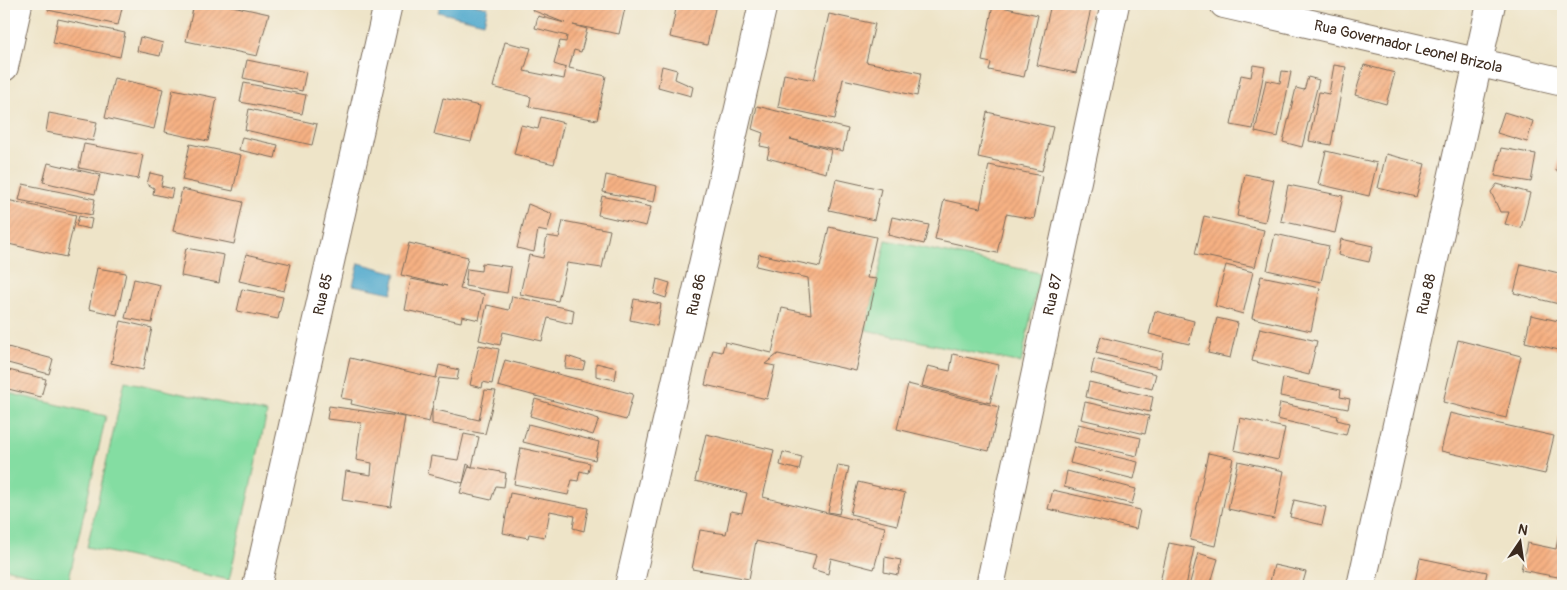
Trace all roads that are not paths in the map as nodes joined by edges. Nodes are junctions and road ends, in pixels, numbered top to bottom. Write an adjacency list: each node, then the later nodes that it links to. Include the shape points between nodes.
1 (18, 4): 8 (street)
2 (388, 4): 10 (street, Rua 85)
3 (763, 4): 11 (street, Rua 86)
4 (1115, 4): 12 (street, Rua 87)
5 (1224, 4): 7 (street, Rua Governador Leonel Brizola)
6 (1491, 4): 7 (street, Rua 88)
7 (1478, 62): 9 (street, Rua Governador Leonel Brizola); 13 (street, Rua 88)
8 (4, 67)
9 (1563, 82)
10 (257, 586)
11 (629, 586)
12 (990, 586)
13 (1361, 586)

